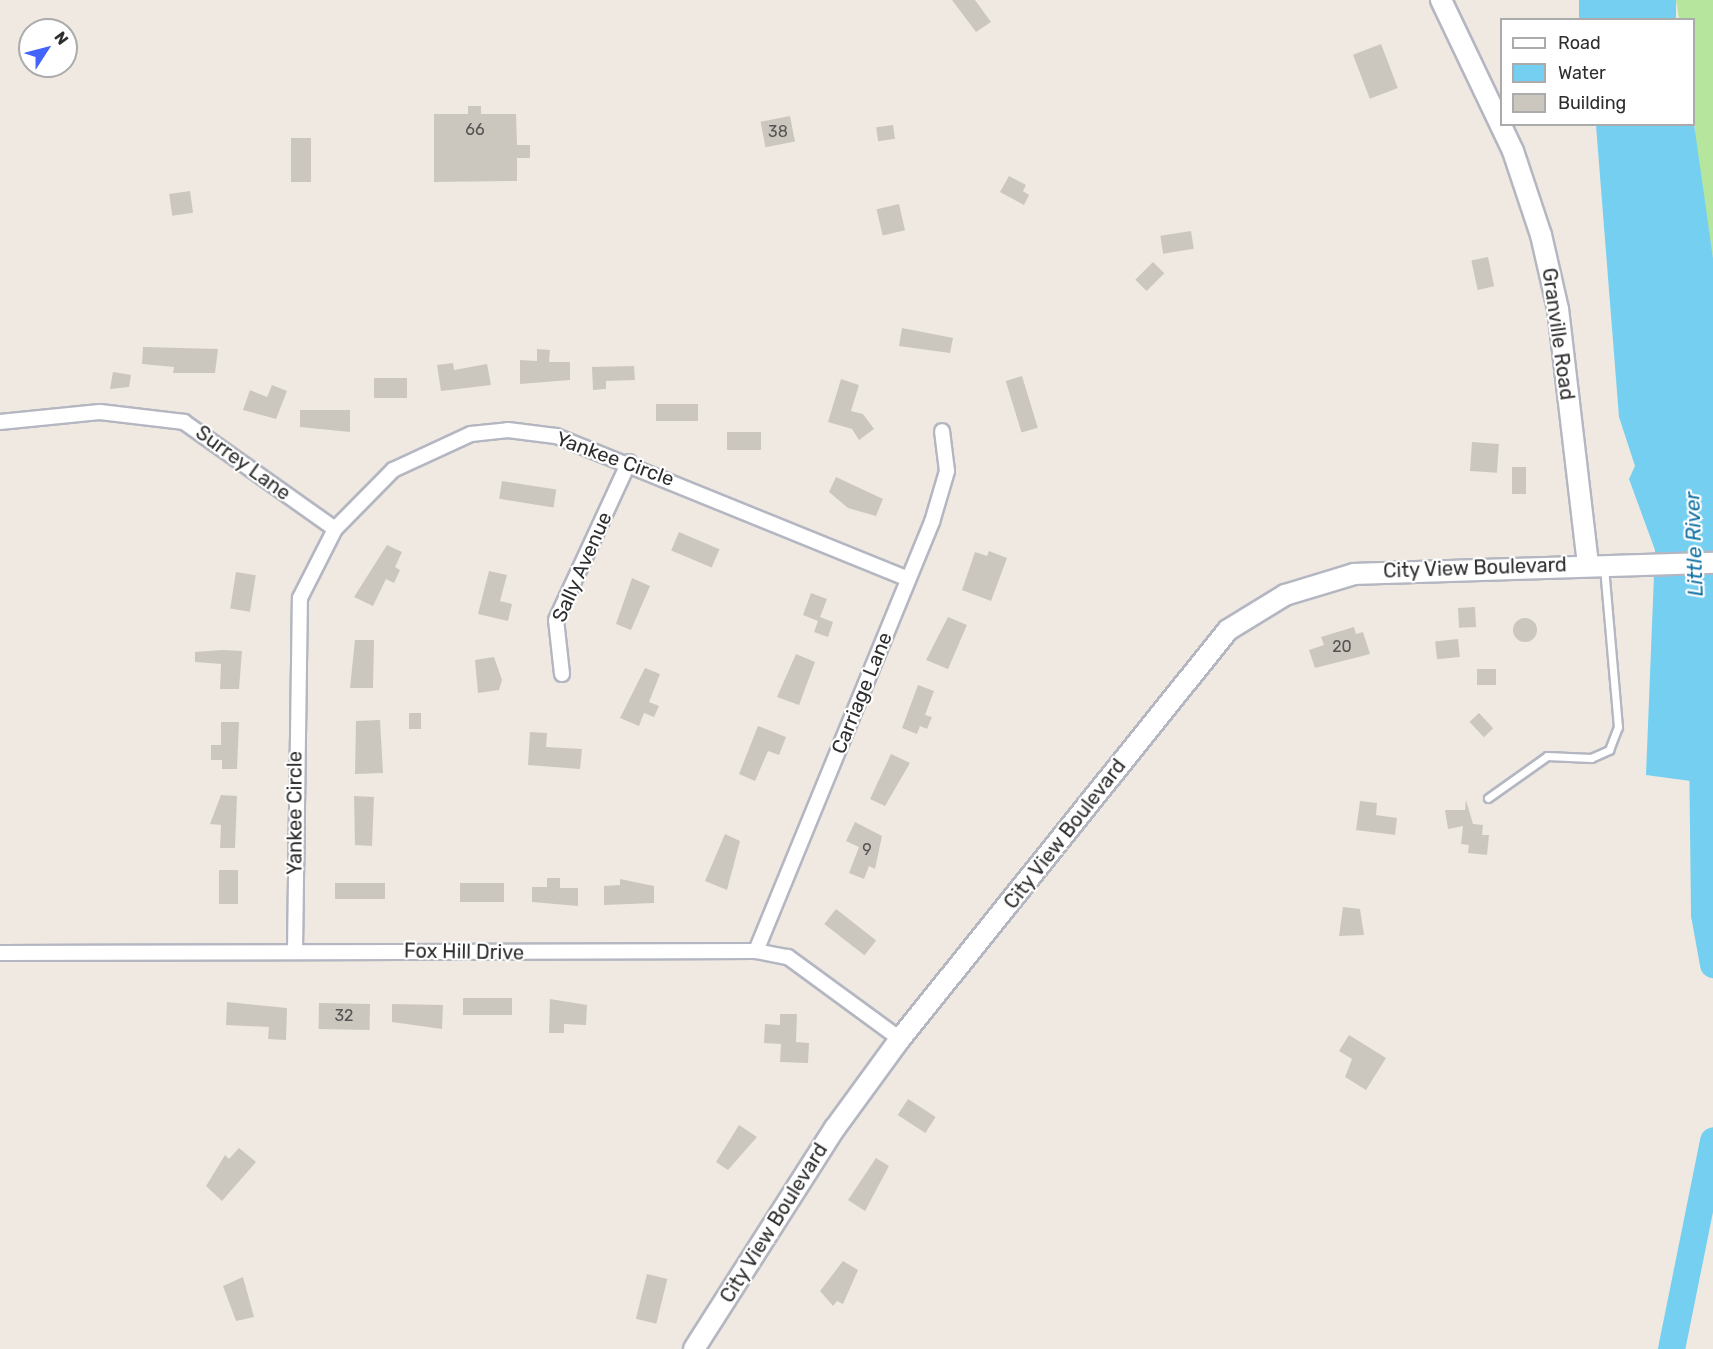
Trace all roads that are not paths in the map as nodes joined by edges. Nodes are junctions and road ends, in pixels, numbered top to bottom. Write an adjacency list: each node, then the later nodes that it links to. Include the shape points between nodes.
1 (1441, 0): 2 (street, Granville Road)
2 (1500, 124)
3 (1501, 126): 8 (street, Granville Road, via 1546,253)
4 (0, 422): 7 (street, Surrey Lane, via 100,412 184,422)
5 (942, 431): 10 (street, Carriage Lane, via 947,471)
6 (629, 462): 7 (street, Yankee Circle, via 544,434 471,434 437,446 382,478); 10 (street, Yankee Circle); 11 (street, Sally Avenue, via 556,620)
7 (335, 529): 13 (street, Yankee Circle, via 311,569 298,609)
8 (1596, 563): 9 (street); 12 (lane, via 1618,726 1610,750 1591,758 1547,756); 16 (street, City View Boulevard, via 1354,574 1323,580 1257,609 1228,630 1176,690)
9 (1713, 563)
10 (909, 579): 14 (street, Carriage Lane)
11 (562, 674)
12 (1488, 798)
13 (295, 950): 14 (street, Fox Hill Drive); 15 (street, Fox Hill Drive)
14 (756, 951): 16 (street, Fox Hill Drive, via 788,957)
15 (0, 953)
16 (900, 1039): 17 (street, City View Boulevard, via 835,1128)
17 (694, 1349)

